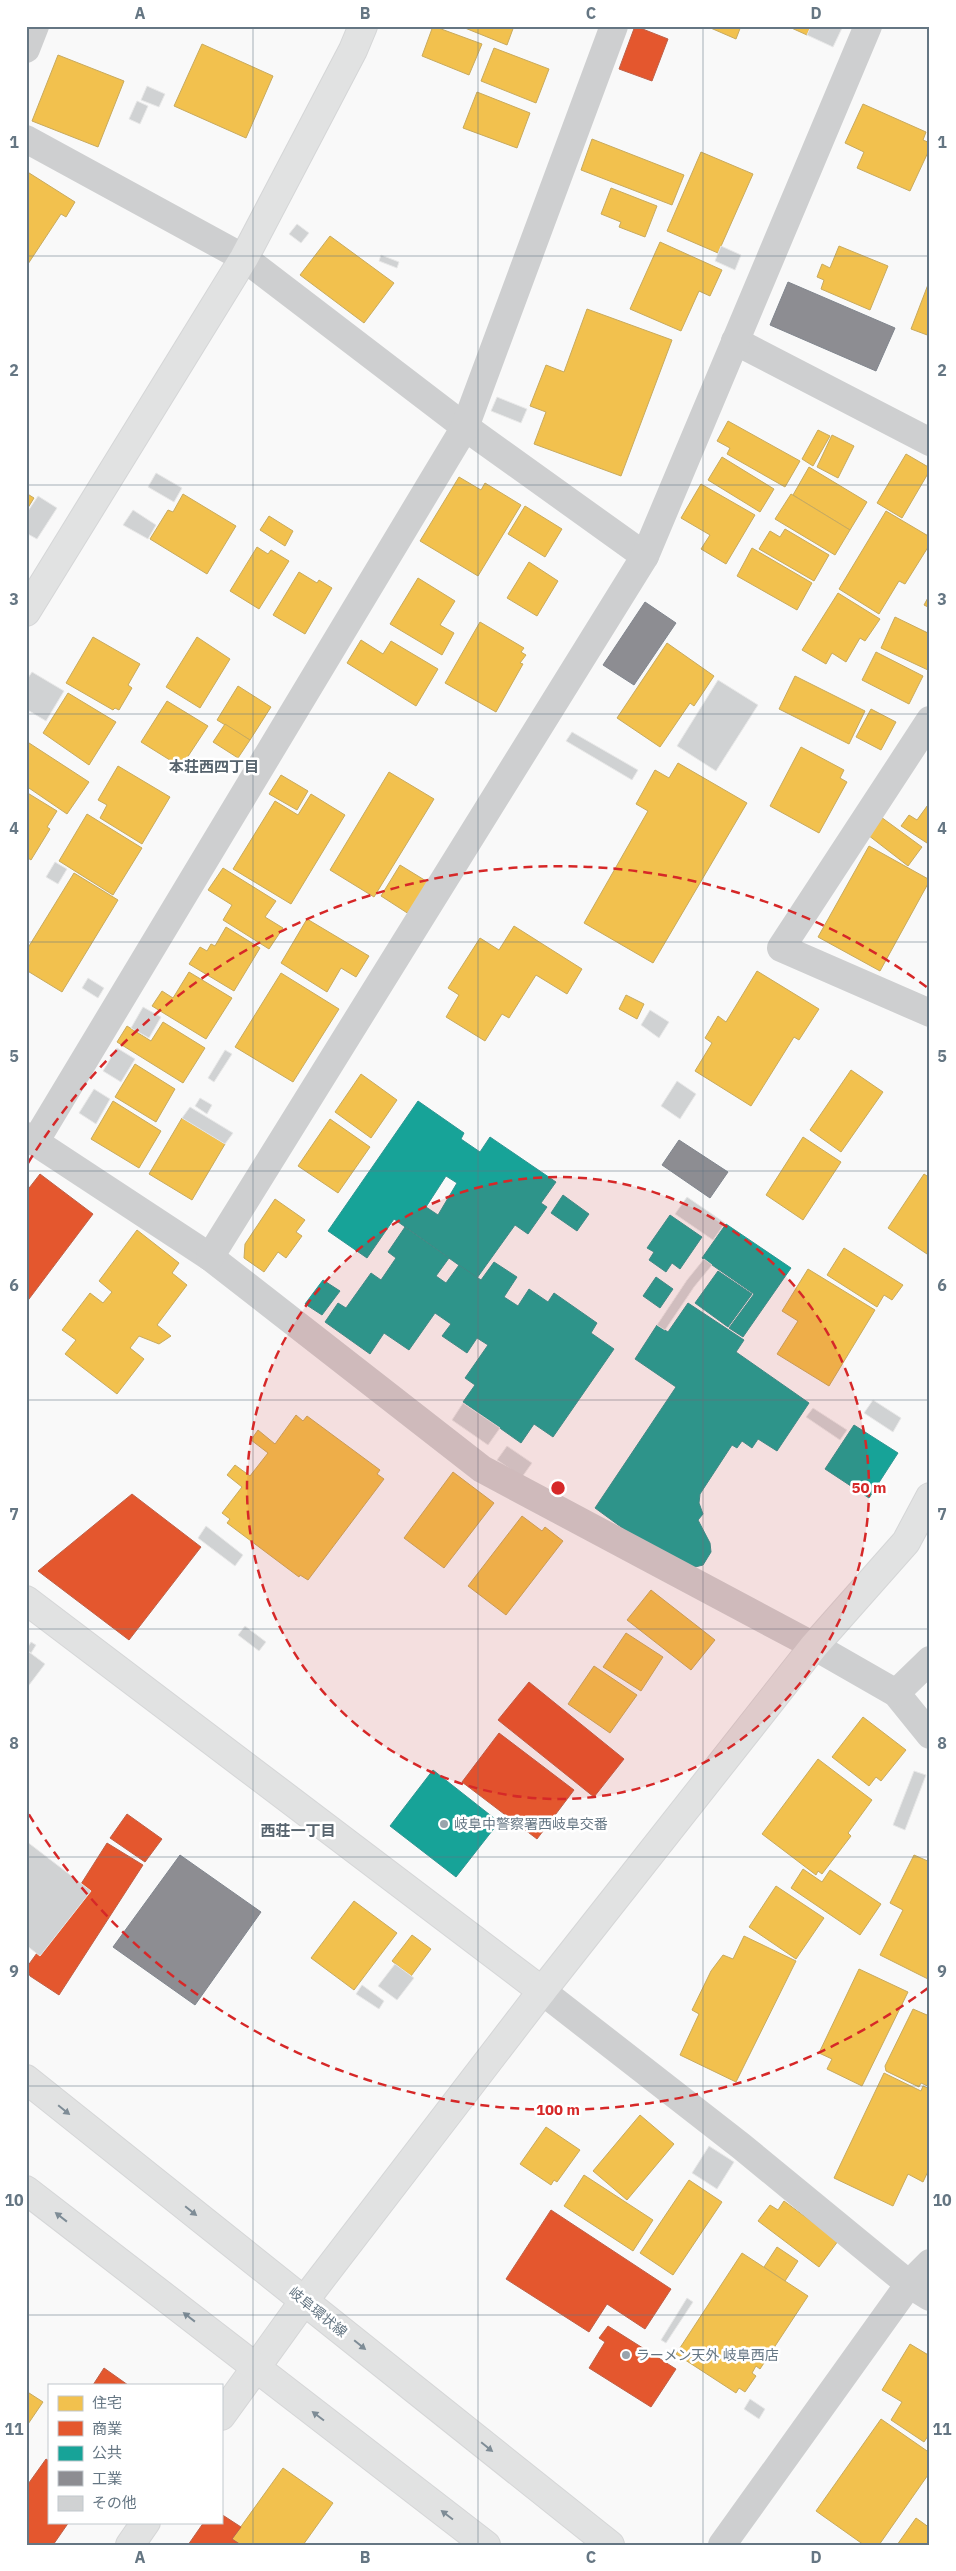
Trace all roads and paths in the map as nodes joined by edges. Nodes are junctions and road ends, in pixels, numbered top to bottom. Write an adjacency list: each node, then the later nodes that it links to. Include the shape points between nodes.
1 (36, 26): 5 (street)
2 (363, 26): 7 (street)
3 (614, 26): 9 (street)
4 (868, 26): 8 (street)
5 (26, 49)
6 (26, 139): 7 (street)
7 (244, 258): 9 (street); 12 (street)
8 (735, 341): 10 (street); 11 (street)
9 (465, 427): 11 (street); 15 (street)
10 (930, 442)
11 (645, 556): 16 (street)
12 (26, 612)
13 (930, 720): 14 (street, via 781,948)
14 (930, 1012)
15 (31, 1139): 16 (street)
16 (210, 1257): 19 (street, via 482,1469)
17 (930, 1497): 19 (street, via 906,1542)
18 (26, 1600): 23 (street)
19 (814, 1646): 21 (street); 23 (street)
20 (930, 1660): 21 (street)
21 (896, 1693): 22 (street)
22 (930, 1735)
23 (542, 1991): 27 (street, via 741,2146); 28 (street)
24 (26, 2080): 28 (street, 岐阜環状線, one-way to 28)
25 (26, 2190): 29 (street, one-way to 25)
26 (930, 2263): 27 (street)
27 (919, 2291): 35 (street)
28 (304, 2301): 29 (street); 34 (street, 岐阜環状線, one-way to 34)
29 (255, 2368): 30 (street); 33 (street, one-way to 29)
30 (222, 2415)
31 (145, 2524): 32 (street)
32 (130, 2545)
33 (486, 2545)
34 (610, 2545)
35 (722, 2545)

